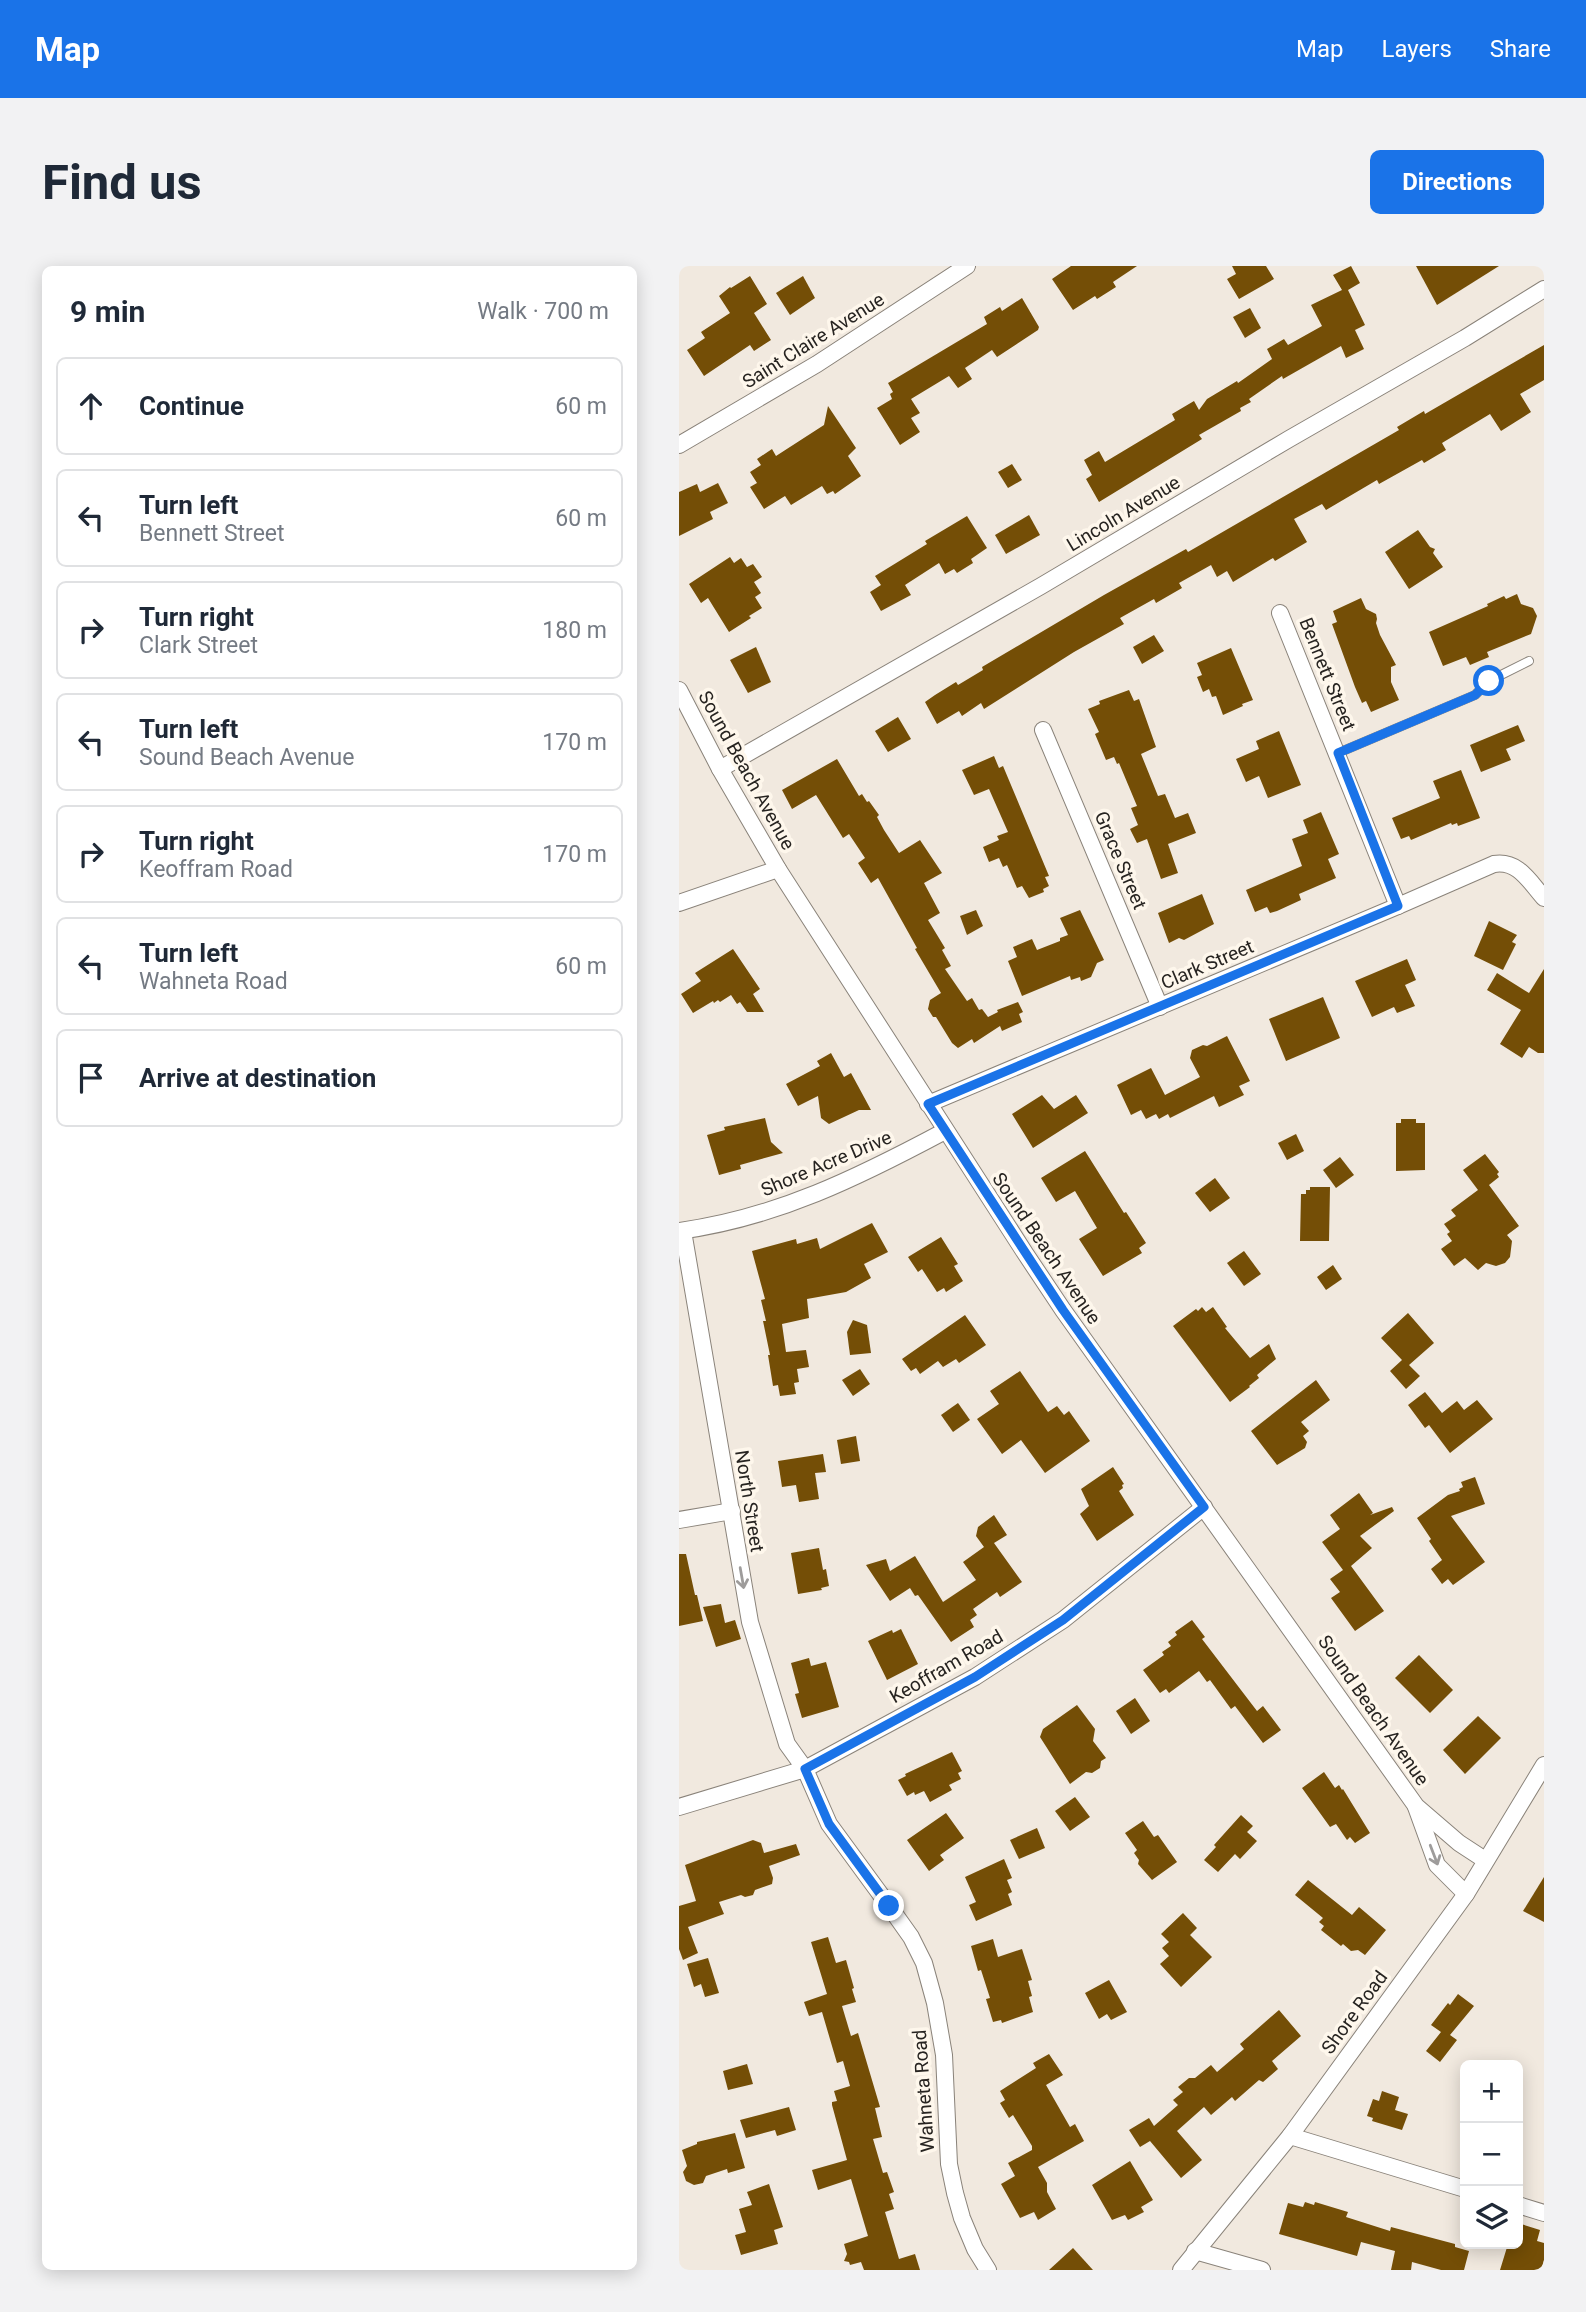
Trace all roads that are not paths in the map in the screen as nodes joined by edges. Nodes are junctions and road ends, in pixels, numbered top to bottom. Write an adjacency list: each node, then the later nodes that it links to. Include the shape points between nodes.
1 (967, 266): 3 (street, Saint Claire Avenue, via 817,364)
2 (1544, 289): 9 (street, Lincoln Avenue)
3 (679, 446)
4 (1280, 613): 8 (street, Bennett Street)
5 (1529, 661): 8 (lane, via 1489,681 1475,695)
6 (679, 690): 9 (street, Sound Beach Avenue)
7 (1044, 730): 14 (street, Grace Street)
8 (1338, 753): 13 (street, Bennett Street)
9 (720, 769): 10 (street, Sound Beach Avenue)
10 (778, 869): 12 (street); 15 (street, Sound Beach Avenue)
11 (1544, 898): 13 (street, Clark Street, via 1520,870 1503,863)
12 (679, 903)
13 (1398, 906): 14 (street, Clark Street)
14 (1160, 1007): 15 (street, Clark Street)
15 (928, 1104): 16 (street, Sound Beach Avenue)
16 (945, 1131): 17 (street, Shore Acre Drive, via 884,1164 787,1206); 18 (street, Sound Beach Avenue, via 1063,1310)
17 (681, 1231): 19 (street, North Street)
18 (1204, 1507): 22 (street, Keoffram Road, via 1063,1620 975,1677); 23 (street, Sound Beach Avenue)
19 (732, 1511): 20 (street); 22 (street, North Street, one-way to 22, via 750,1622 787,1744)
20 (679, 1520)
21 (1544, 1765): 25 (street, Shore Road)
22 (805, 1769): 24 (street, Keoffram Road); 32 (street, Wahneta Road, via 829,1824 911,1937 924,1963 944,2055 949,2164 955,2193 975,2249)
23 (1416, 1806): 25 (street, Sound Beach Avenue); 26 (street, Sound Beach Avenue, one-way to 26, via 1437,1865)
24 (679, 1807)
25 (1485, 1860): 26 (street, Shore Road)
26 (1466, 1894): 27 (street, Shore Road)
27 (1290, 2136): 28 (street); 31 (street, Shore Road)
28 (1460, 2187)
29 (1523, 2207): 30 (street)
30 (1544, 2213)
31 (1195, 2251): 33 (street, Shore Road); 34 (street)
32 (988, 2270)
33 (1181, 2270)
34 (1262, 2270)

